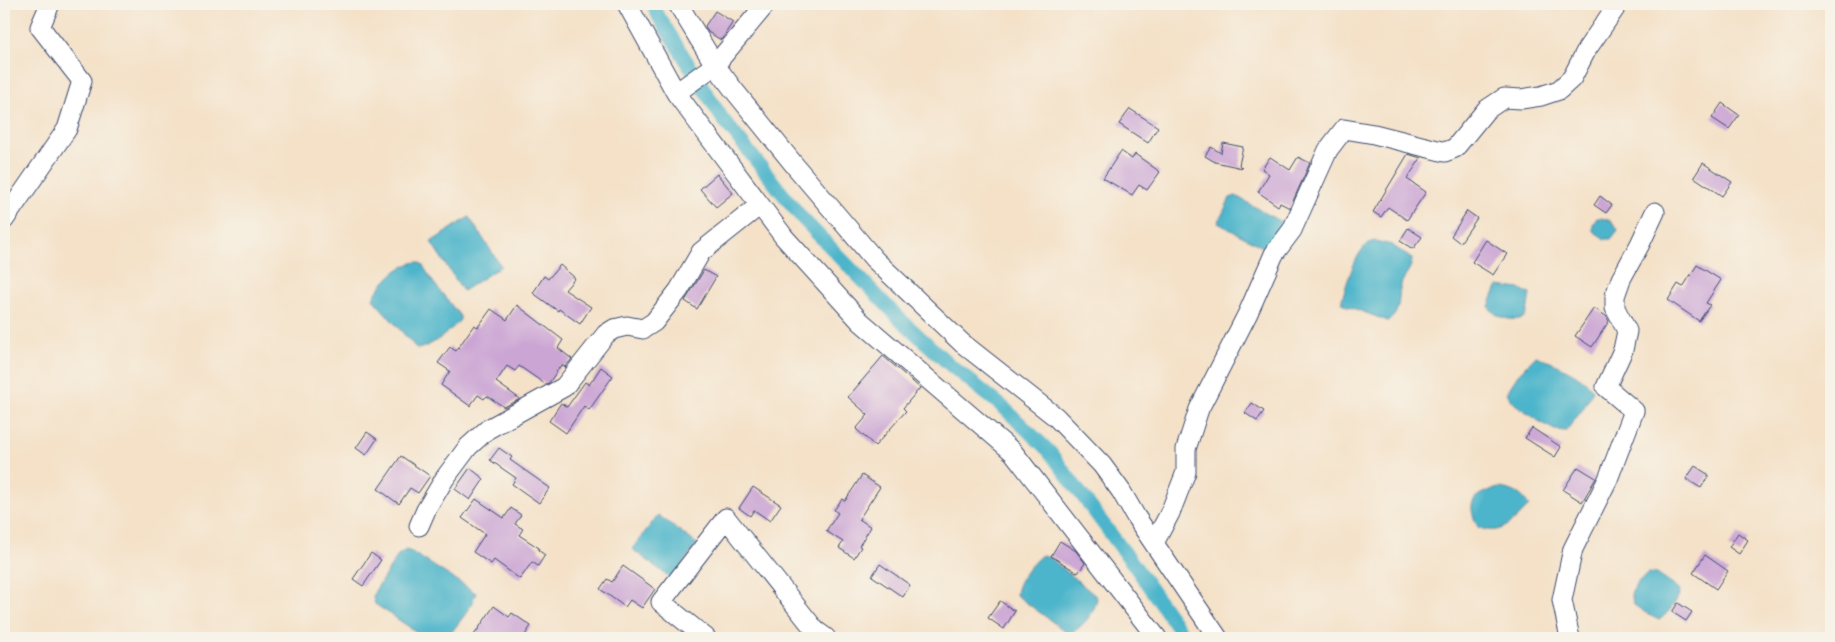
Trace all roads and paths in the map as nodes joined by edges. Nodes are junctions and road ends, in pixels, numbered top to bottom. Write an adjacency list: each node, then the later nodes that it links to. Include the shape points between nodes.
1 (50, 4): 10 (street, via 40,27 82,81 67,129)
2 (627, 4): 7 (street)
3 (678, 4): 6 (street)
4 (766, 4): 6 (street)
5 (1618, 4): 12 (street, via 1587,49 1572,78 1559,90 1521,99 1504,98 1486,110 1455,148 1445,152 1344,129 1336,138 1292,230 1274,254 1199,409 1186,449 1186,472)
6 (715, 65): 7 (street); 12 (street, via 874,259 962,344 1056,417 1102,466)
7 (676, 93): 8 (street)
8 (760, 205): 11 (street, via 701,252 679,290 654,322 643,328 626,326 606,334 564,387 488,429 468,447 445,478); 15 (street, via 784,237 860,321 1013,452)
9 (1655, 212): 17 (street, via 1615,296 1615,308 1627,330 1624,350 1606,388 1634,412 1608,479 1573,548 1562,600)
10 (4, 220)
11 (419, 526)
12 (1154, 543): 16 (street)
13 (706, 638): 14 (street, via 661,602 726,518 815,630)
14 (826, 638)
15 (1157, 638)
16 (1218, 638)
17 (1570, 638)

